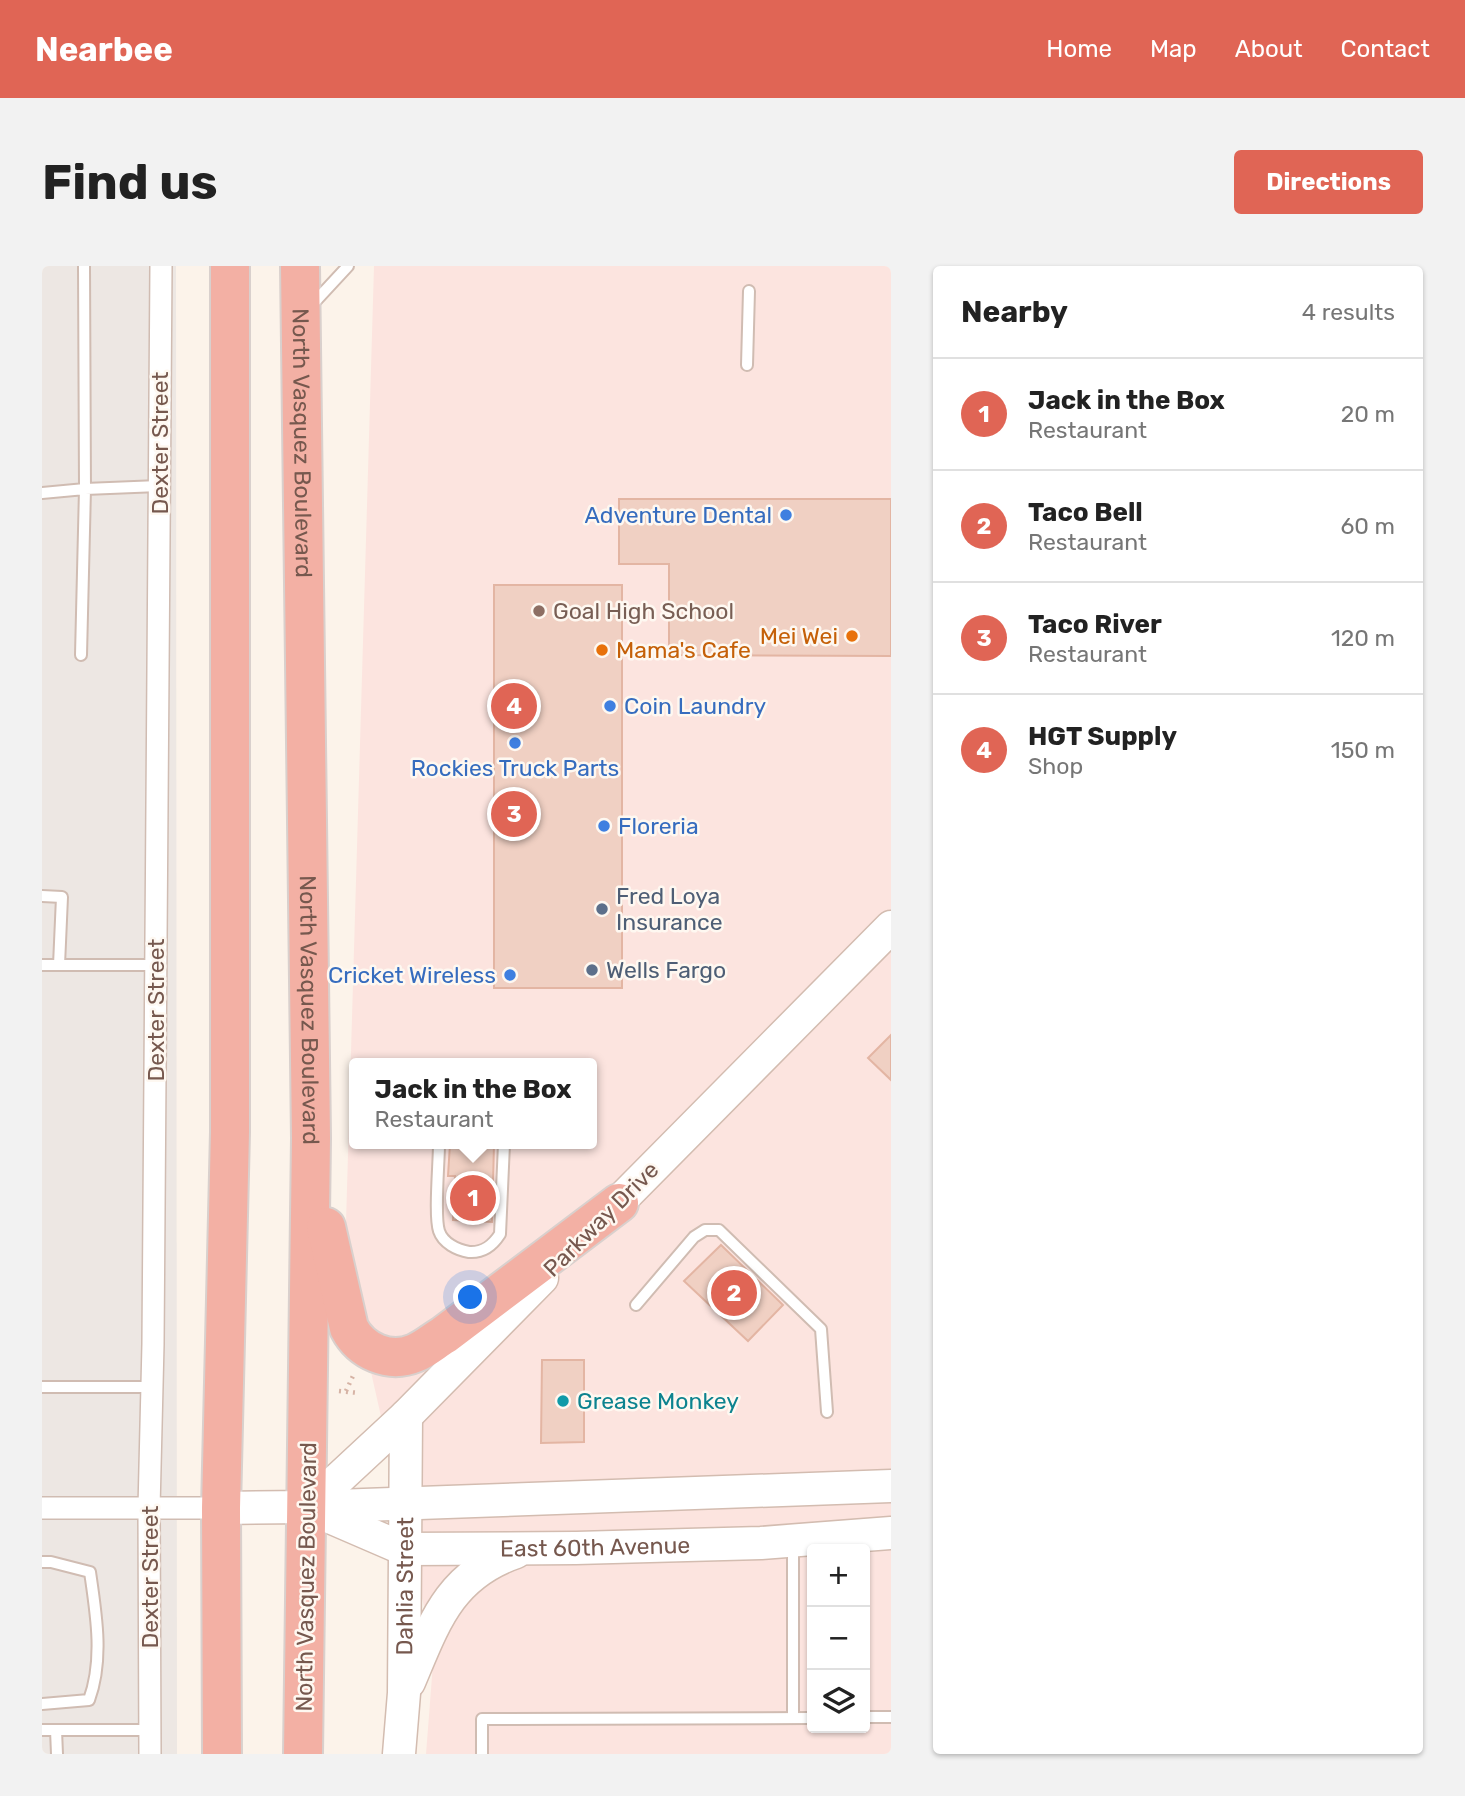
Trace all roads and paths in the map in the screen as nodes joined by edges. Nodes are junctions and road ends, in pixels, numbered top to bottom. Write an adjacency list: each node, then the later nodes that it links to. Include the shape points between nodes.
1 (84, 266): 10 (lane)
2 (161, 266): 9 (street, Dexter Street)
3 (230, 266): 36 (highway, via 230,1132)
4 (300, 266): 7 (highway, North Vasquez Boulevard)
5 (348, 266): 7 (lane)
6 (749, 291): 8 (lane)
7 (301, 316): 18 (highway, North Vasquez Boulevard)
8 (747, 365)
9 (159, 486): 10 (lane); 17 (street, Dexter Street)
10 (85, 489): 11 (lane); 12 (lane)
11 (42, 493)
12 (81, 656)
13 (42, 896): 16 (lane, via 62,897)
14 (884, 939): 21 (street, Parkway Drive)
15 (42, 965): 16 (lane)
16 (59, 965): 17 (lane)
17 (156, 965): 25 (street, Dexter Street)
18 (311, 1138): 21 (highway, via 349,1328 362,1346 387,1356 415,1353 444,1335); 33 (highway, North Vasquez Boulevard)
19 (439, 1149): 20 (lane, via 438,1230 449,1244 477,1252 493,1244 500,1234)
20 (504, 1149)
21 (619, 1203): 30 (street, Parkway Drive)
22 (636, 1305): 29 (lane, via 694,1237 705,1230 719,1230 821,1329)
23 (354, 1373): 27 (path)
24 (42, 1387): 25 (lane)
25 (152, 1387): 35 (street, Dexter Street)
26 (338, 1391): 27 (path)
27 (346, 1391): 28 (path)
28 (359, 1393)
29 (827, 1412)
30 (406, 1416): 32 (street, Dahlia Street); 33 (street, Parkway Drive)
31 (891, 1486): 32 (street, East 60th Avenue)
32 (405, 1503): 33 (street, East 60th Avenue); 40 (street, Dahlia Street)
33 (308, 1507): 36 (street, East 60th Avenue); 40 (street, East 60th Avenue); 54 (highway, North Vasquez Boulevard)
34 (42, 1508): 35 (street, East 60th Avenue)
35 (149, 1508): 36 (street, East 60th Avenue); 50 (street, Dexter Street)
36 (221, 1508): 53 (highway)
37 (891, 1533): 38 (street, East 60th Avenue)
38 (793, 1540): 39 (street, East 60th Avenue); 47 (lane)
39 (527, 1548): 40 (street, East 60th Avenue); 42 (street, via 486,1565 456,1590 434,1623)
40 (404, 1549): 42 (street, Dahlia Street)
41 (42, 1562): 43 (lane, via 90,1572 97,1630 96,1680 89,1700)
42 (404, 1693): 55 (street, Dahlia Street)
43 (42, 1704)
44 (807, 1717): 47 (lane)
45 (870, 1717): 46 (lane)
46 (891, 1717)
47 (793, 1718): 56 (lane, via 482,1719)
48 (42, 1730): 49 (lane)
49 (56, 1730): 50 (lane); 51 (lane)
50 (150, 1730): 52 (street, Dexter Street)
51 (57, 1754)
52 (150, 1754)
53 (222, 1754)
54 (303, 1754)
55 (399, 1754)
56 (482, 1754)

